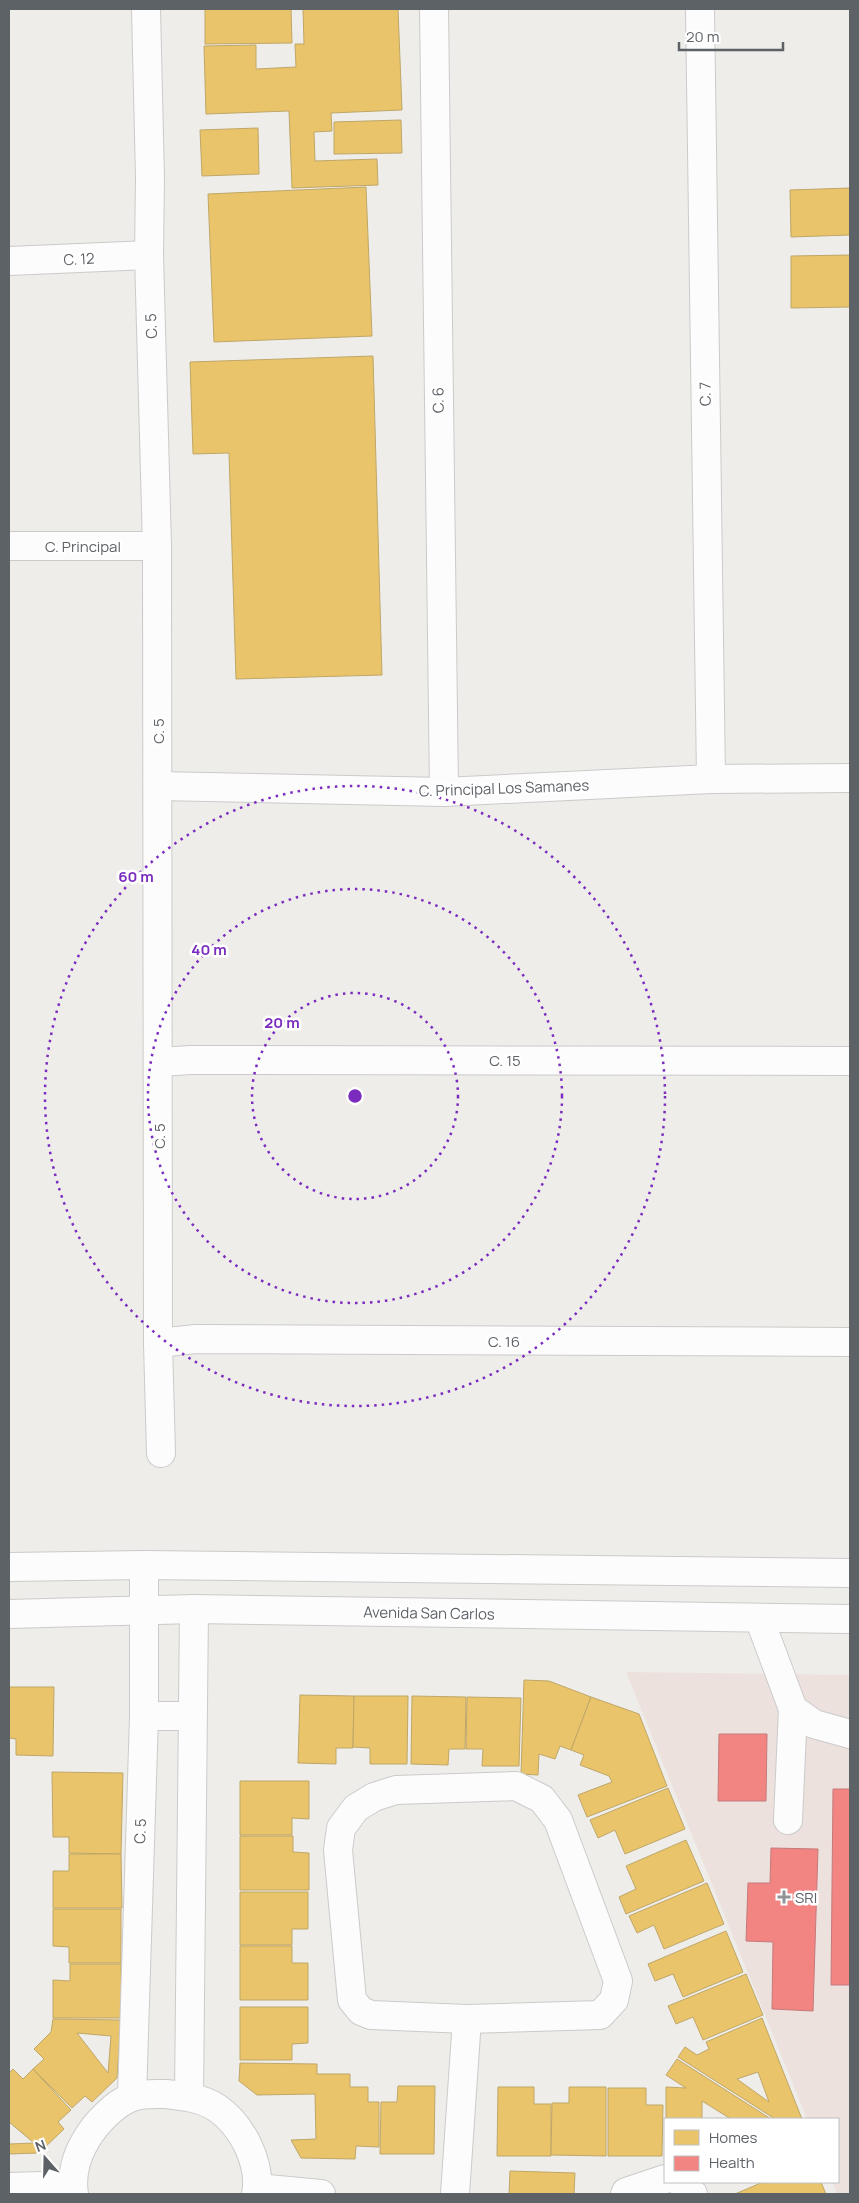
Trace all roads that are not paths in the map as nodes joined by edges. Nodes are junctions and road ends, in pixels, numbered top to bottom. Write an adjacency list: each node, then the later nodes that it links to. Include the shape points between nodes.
1 (146, 9): 4 (street, C. 5)
2 (434, 9): 11 (street, C. 6)
3 (700, 9): 9 (street, C. 7)
4 (149, 255): 5 (street, C. 12); 7 (street, C. 5)
5 (9, 261)
6 (9, 546): 7 (street, C. Principal)
7 (157, 546): 10 (street, C. 5)
8 (850, 778): 9 (street, C. Principal Los Samanes)
9 (710, 779): 11 (street, C. Principal Los Samanes)
10 (158, 786): 11 (street, C. Principal Los Samanes); 13 (street, C. 5)
11 (444, 792)
12 (850, 1061): 13 (street, C. 15)
13 (159, 1062): 15 (street, C. 5)
14 (850, 1342): 15 (street, C. 16, via 196,1339)
15 (158, 1343): 16 (street, C. 5)
16 (161, 1453)
17 (144, 1565): 18 (street); 19 (street); 21 (street, C. 5)
18 (9, 1567)
19 (850, 1573)
20 (194, 1609): 21 (street, Avenida San Carlos); 23 (street, Avenida San Carlos); 27 (street)
21 (144, 1612): 22 (street, Avenida San Carlos); 26 (street, C. 5)
22 (9, 1614)
23 (759, 1618): 24 (street, Avenida San Carlos); 25 (street)
24 (850, 1619)
25 (793, 1709): 28 (street, via 814,1724); 29 (street)
26 (144, 1716): 27 (street); 31 (street, C. 5)
27 (192, 1716): 32 (street)
28 (850, 1734)
29 (788, 1820)
30 (467, 2019): 30 (street, via 600,2014 614,2000 618,1981 558,1820 542,1800 516,1786 396,1790 374,1797 356,1808 340,1828 352,2000 361,2011 371,2015); 39 (street)
31 (132, 2096): 32 (street, via 153,2093); 36 (street, via 95,2124 78,2153)
32 (189, 2096): 37 (street, via 217,2108 239,2130 253,2158)
33 (664, 2179): 40 (street)
34 (681, 2183): 41 (street)
35 (9, 2187): 36 (street)
36 (73, 2190)
37 (256, 2191): 38 (street)
38 (321, 2194)
39 (456, 2194)
40 (625, 2194)
41 (693, 2194)

